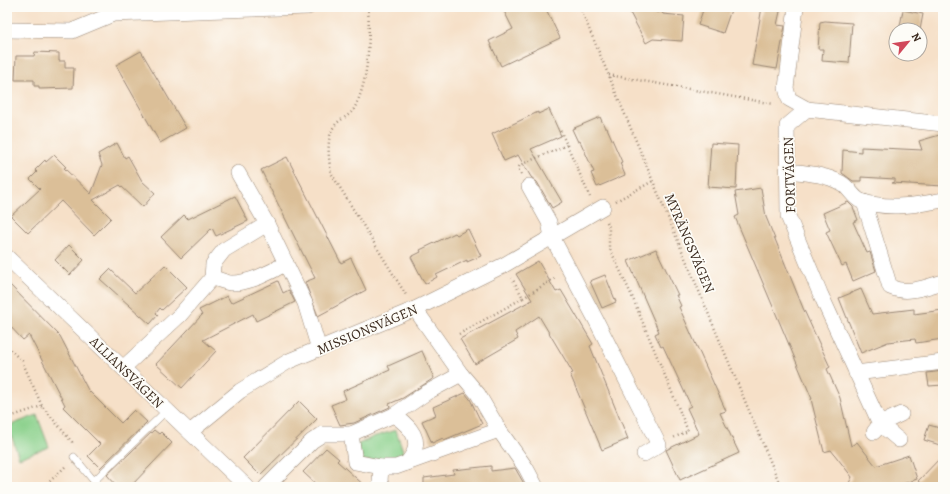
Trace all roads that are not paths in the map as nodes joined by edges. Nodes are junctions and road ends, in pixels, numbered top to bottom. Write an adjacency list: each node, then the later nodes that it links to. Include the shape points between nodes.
1 (308, 7): 3 (street, via 113,14 72,31)
2 (796, 7): 4 (street, via 786,88 789,99)
3 (7, 30)
4 (807, 109): 5 (street); 6 (street, FORTVÄGEN, via 787,126)
5 (943, 124)
6 (788, 171): 10 (street, via 817,174 842,183 859,201); 22 (street, FORTVÄGEN, via 788,216)
7 (238, 173): 12 (street)
8 (529, 186): 13 (street, via 549,222)
9 (943, 200): 10 (street, via 889,205)
10 (864, 202): 17 (street, via 890,287 899,291 917,290)
11 (602, 208): 13 (street, MISSIONSVÄGEN)
12 (267, 224): 15 (street); 16 (street, via 224,250 213,264)
13 (552, 237): 18 (street, MISSIONSVÄGEN, via 504,265); 32 (street, via 659,445)
14 (7, 257): 21 (street, ALLIANSVÄGEN)
15 (286, 263): 16 (street, via 268,274 242,281 231,283); 19 (street, via 305,303)
16 (212, 278): 21 (street, via 180,315)
17 (943, 282)
18 (414, 309): 19 (street, MISSIONSVÄGEN); 23 (street)
19 (319, 349): 29 (street, MISSIONSVÄGEN, via 289,361 240,391)
20 (943, 362): 22 (street)
21 (123, 368): 24 (street, ALLIANSVÄGEN)
22 (856, 373): 27 (street, FORTVÄGEN)
23 (461, 374): 26 (street, via 426,393); 28 (street, via 478,394)
24 (167, 410): 29 (street, ALLIANSVÄGEN); 33 (lane, via 94,481)
25 (901, 414): 27 (street)
26 (394, 415): 30 (street); 34 (street, via 406,423 414,435 416,448)
27 (877, 428): 31 (street)
28 (499, 430): 34 (street); 39 (street)
29 (190, 432): 36 (street, ALLIANSVÄGEN)
30 (351, 434): 35 (street, via 355,462); 37 (street, via 323,434 312,441)
31 (899, 440)
32 (644, 454)
33 (74, 458)
34 (407, 463): 35 (street, via 396,467)
35 (381, 467): 38 (street, via 380,482)
36 (246, 487)
37 (266, 487)
38 (383, 487)
39 (536, 487)

